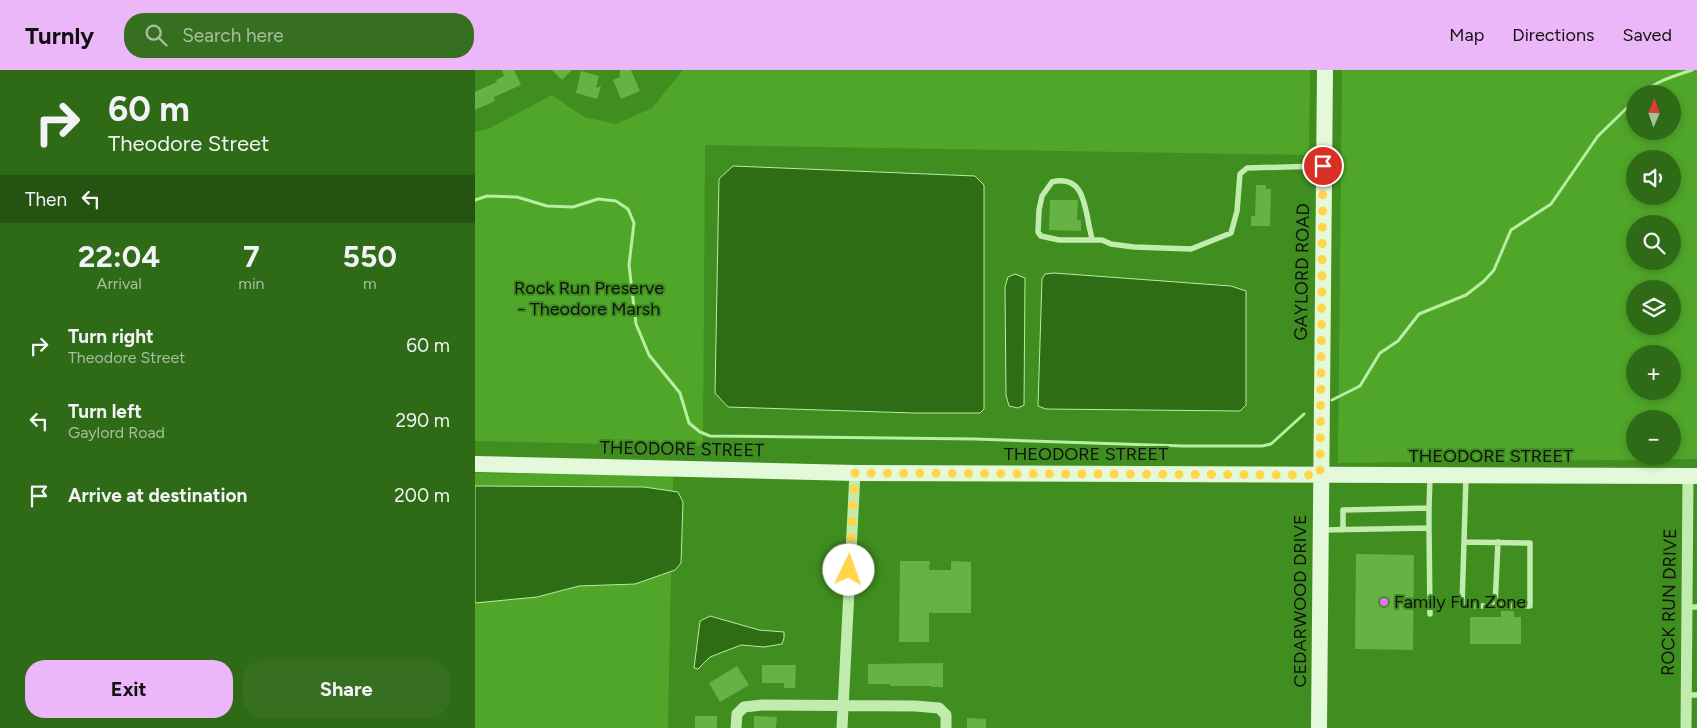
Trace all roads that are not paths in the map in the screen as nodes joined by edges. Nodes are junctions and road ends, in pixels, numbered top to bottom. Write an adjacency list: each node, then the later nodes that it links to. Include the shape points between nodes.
1 (1325, 70): 2 (street, GAYLORD ROAD)
2 (1323, 166): 3 (lane, via 1243,170 1231,233 1204,245 1191,249 1159,248); 6 (street, GAYLORD ROAD)
3 (1092, 240): 3 (lane, via 1059,240 1041,236 1038,232 1042,196 1052,182 1069,182 1079,190 1084,199)
4 (475, 464): 5 (street, THEODORE STREET)
5 (855, 473): 6 (street, THEODORE STREET); 21 (street)
6 (1320, 475): 7 (street, THEODORE STREET); 12 (street, CEDARWOOD DRIVE)
7 (1430, 475): 8 (street, THEODORE STREET); 10 (lane)
8 (1466, 476): 9 (street, THEODORE STREET); 14 (lane)
9 (1693, 476): 16 (street, ROCK RUN DRIVE)
10 (1429, 508): 11 (lane); 13 (lane, via 1343,510)
11 (1429, 528): 13 (lane); 19 (lane)
12 (1320, 530): 13 (lane); 25 (street, CEDARWOOD DRIVE)
13 (1343, 530)
14 (1464, 542): 15 (lane); 17 (lane, via 1462,606)
15 (1498, 542): 17 (lane); 17 (lane, via 1530,543 1529,606)
16 (1692, 574): 18 (street, ROCK RUN DRIVE)
17 (1495, 606)
18 (1692, 607): 20 (street, ROCK RUN DRIVE)
19 (1430, 614)
20 (1691, 695): 26 (street, ROCK RUN DRIVE)
21 (842, 706): 22 (street, via 744,707 737,714); 23 (street); 24 (street, via 939,708 946,715)
22 (736, 728)
23 (842, 728)
24 (947, 728)
25 (1319, 728)
26 (1686, 728)

